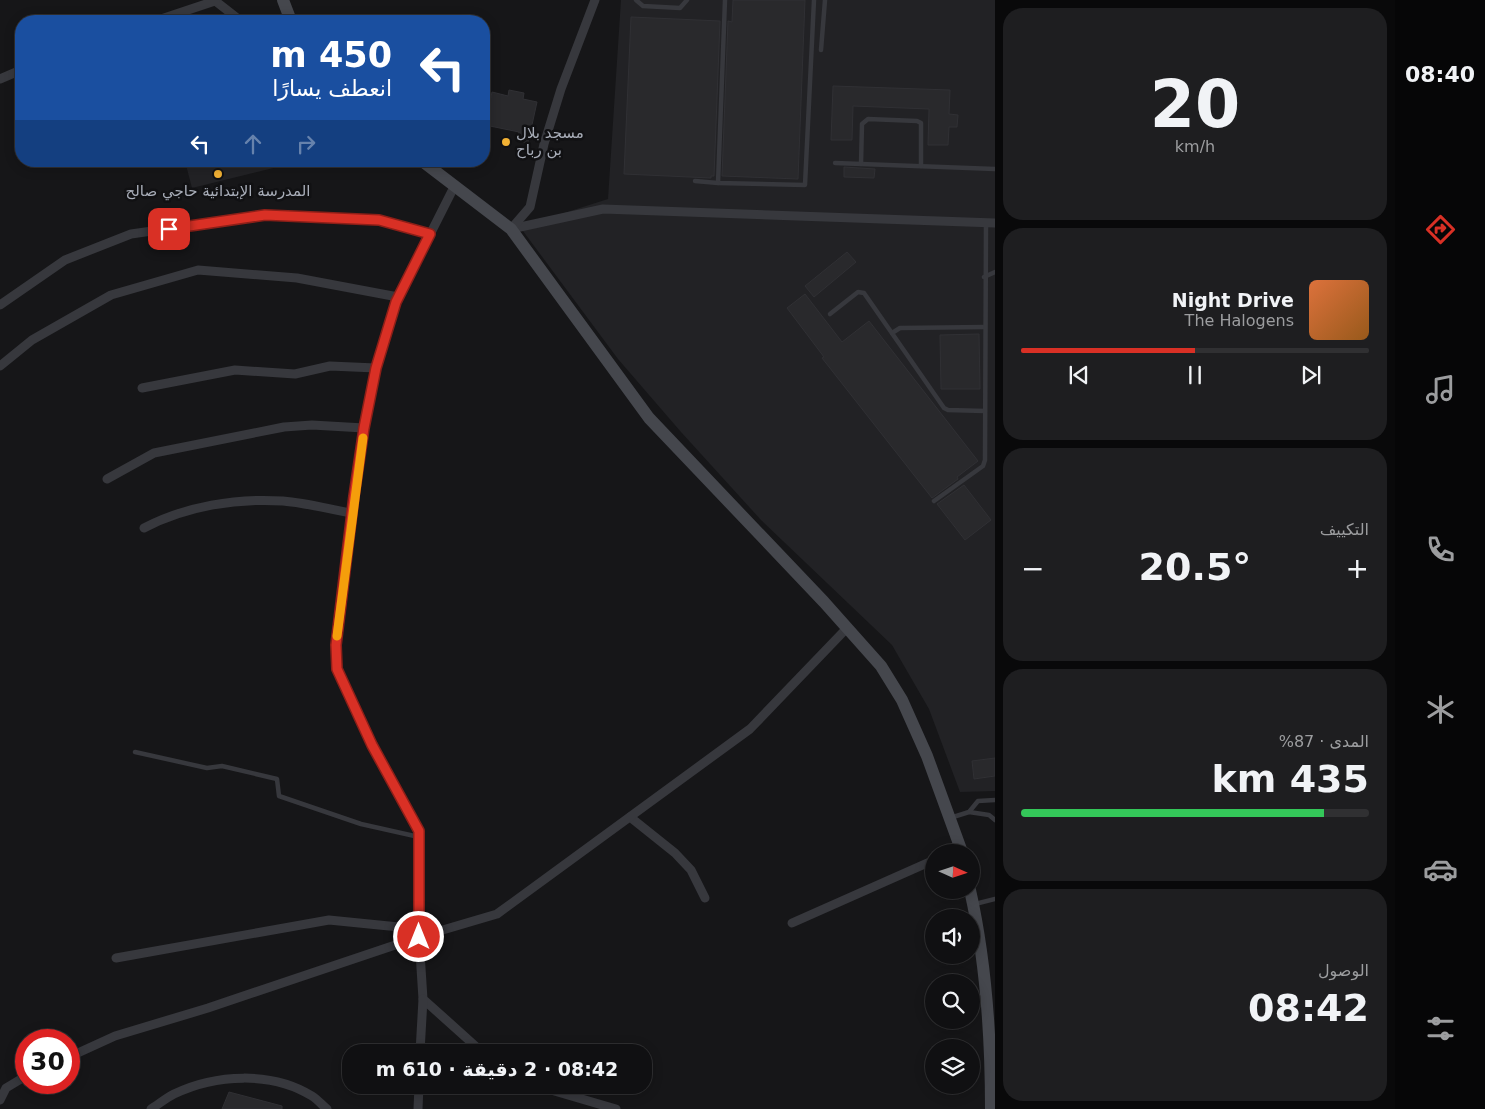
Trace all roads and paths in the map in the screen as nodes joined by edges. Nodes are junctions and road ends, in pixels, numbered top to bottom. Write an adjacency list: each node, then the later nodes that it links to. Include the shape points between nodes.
1 (214, 0): 9 (street); 10 (street)
2 (283, 0): 11 (main road)
3 (595, 0): 24 (street, via 561,89 530,207)
4 (636, 0): 5 (lane, via 643,6 680,8)
5 (687, 0)
6 (725, 0): 21 (lane)
7 (814, 0): 21 (lane, via 805,185)
8 (825, 0): 12 (lane)
9 (172, 15)
10 (233, 15)
11 (289, 15)
12 (821, 50)
13 (15, 73): 14 (street)
14 (0, 79)
15 (835, 163): 16 (lane)
16 (861, 164): 17 (lane); 17 (lane, via 862,124 868,119 921,123)
17 (921, 166): 19 (lane)
18 (429, 167): 22 (main road)
19 (995, 169)
20 (695, 181): 21 (lane)
21 (718, 183)
22 (454, 187): 24 (main road); 25 (street)
23 (990, 223): 24 (street, via 603,209); 27 (lane)
24 (511, 229): 42 (main road, via 649,418)
25 (430, 234): 28 (street); 29 (street, via 379,220 265,215 131,234 65,260)
26 (995, 272): 27 (lane)
27 (984, 276): 31 (lane)
28 (398, 297): 33 (street, via 297,278 198,270 111,295 32,340); 34 (street)
29 (0, 305)
30 (830, 314): 32 (lane, via 858,292 864,292)
31 (985, 328): 32 (lane, via 900,328); 36 (lane)
32 (892, 333): 36 (lane, via 944,408)
33 (0, 366)
34 (376, 368): 35 (street, via 330,366 296,374 235,370); 37 (street)
35 (142, 388)
36 (985, 411): 39 (lane, via 983,466)
37 (364, 428): 38 (street, via 284,427 154,454); 40 (street)
38 (107, 480)
39 (934, 502)
40 (352, 513): 41 (street, via 284,501 232,501 167,516); 49 (street, via 336,645 337,669 372,745 419,831)
41 (144, 528)
42 (847, 628): 46 (street, via 750,729); 47 (main road, via 881,666 902,700)
43 (135, 752): 49 (lane, via 277,779 279,796 361,824)
44 (995, 800): 45 (lane, via 978,801)
45 (969, 812): 47 (lane); 48 (lane, via 988,815)
46 (630, 817): 52 (street, via 691,870); 57 (street, via 497,914)
47 (950, 818): 50 (main road)
48 (995, 820)
49 (419, 837): 57 (street)
50 (956, 844)
51 (925, 864): 56 (street)
52 (705, 898)
53 (973, 899): 55 (main road)
54 (995, 899): 55 (lane)
55 (974, 904): 67 (main road, via 991,1052)
56 (792, 923)
57 (419, 933): 58 (street, via 328,920); 59 (street); 62 (street, via 208,1008 115,1036)
58 (116, 958)
59 (423, 999): 60 (street); 61 (street)
60 (420, 1044)
61 (473, 1044)
62 (80, 1052)
63 (15, 1083): 66 (street, via 6,1088)
64 (419, 1094): 70 (street)
65 (565, 1094): 71 (street)
66 (0, 1100)
67 (992, 1106)
68 (151, 1109): 69 (street, via 173,1094 237,1078 280,1082 312,1096)
69 (326, 1109)
70 (418, 1109)
71 (616, 1109)

